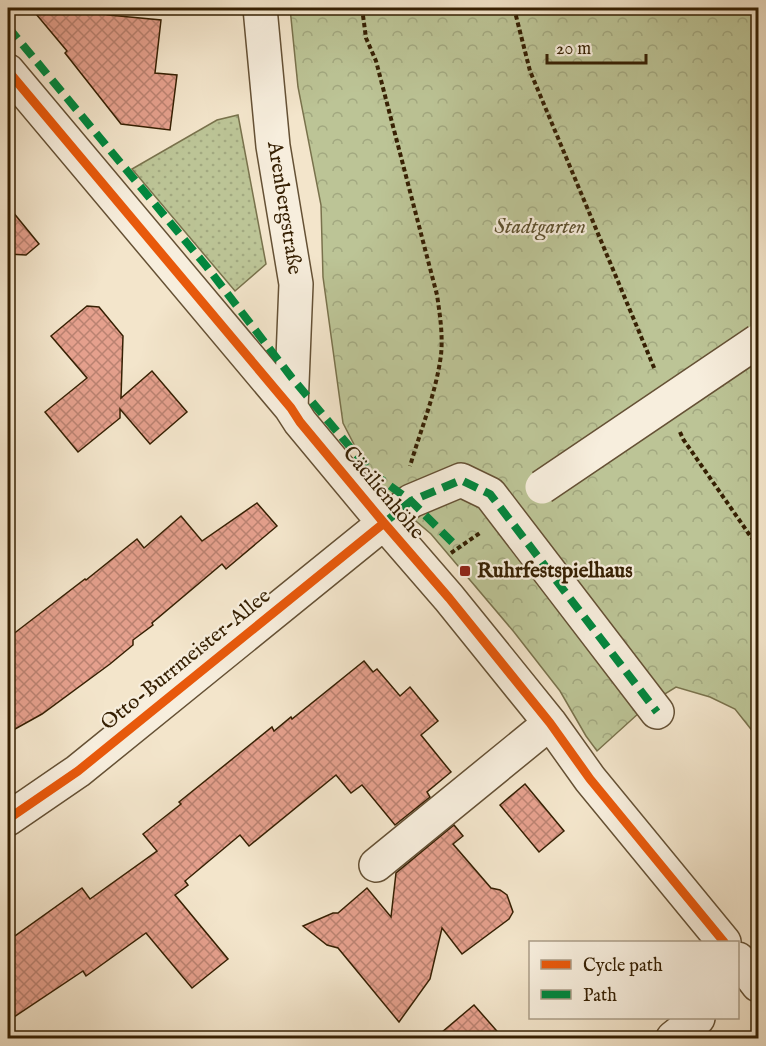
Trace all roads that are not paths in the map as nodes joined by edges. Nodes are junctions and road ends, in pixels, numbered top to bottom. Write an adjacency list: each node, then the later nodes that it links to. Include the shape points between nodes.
1 (260, 8): 5 (street, Arenbergstraße, via 273,146 296,285)
2 (8, 71): 3 (street, Cäcilienhöhe)
3 (18, 105): 5 (street, Cäcilienhöhe)
4 (759, 341): 6 (street, bridge)
5 (291, 408): 7 (street, Cäcilienhöhe)
6 (507, 514): 7 (street, Otto-Burrmeister-Allee, via 490,494 461,480 411,501); 8 (street, Otto-Burrmeister-Allee)
7 (384, 523): 9 (street, Cäcilienhöhe); 10 (street, Otto-Burrmeister-Allee, via 78,771)
8 (657, 712)
9 (550, 723): 11 (street); 12 (street, Cäcilienhöhe)
10 (8, 819)
11 (376, 865)
12 (723, 941)
13 (696, 1019): 14 (street)
14 (673, 1038)

